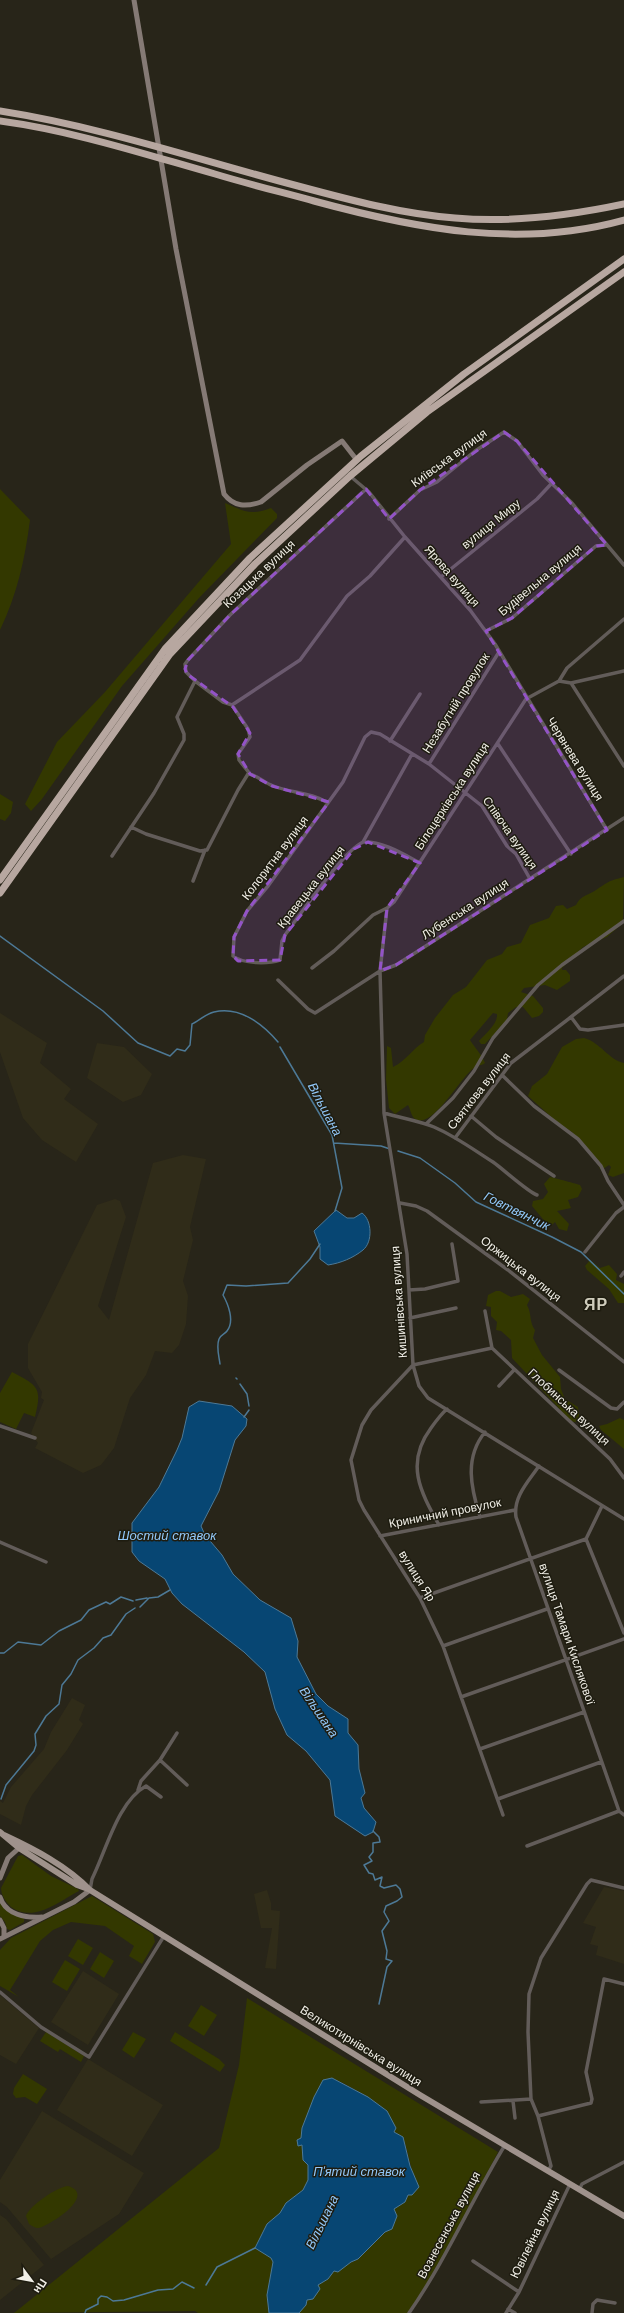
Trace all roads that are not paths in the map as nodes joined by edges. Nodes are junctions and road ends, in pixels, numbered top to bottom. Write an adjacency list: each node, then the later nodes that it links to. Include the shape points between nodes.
1 (134, 0): 8 (street, via 165,185 224,494 238,505 261,502 342,441)
2 (0, 111): 4 (highway, via 58,121 349,200 417,214 457,218 528,219 565,216)
3 (0, 121): 5 (highway, via 78,136 338,208 406,224 456,232 493,236 538,236 586,230)
4 (624, 204)
5 (624, 220)
6 (624, 259): 8 (highway, via 464,374)
7 (624, 272): 9 (highway, via 427,412)
8 (356, 459): 46 (highway, via 250,558 165,649)
9 (350, 476): 11 (street, Ярова вулиця); 48 (highway, via 255,564 170,654)
10 (552, 483): 12 (street, Київська вулиця, via 517,441 504,432 475,451 437,482 420,490); 14 (street); 16 (street, вулиця Миру, via 537,499)
11 (366, 489): 12 (street, Ярова вулиця); 22 (street, Козацька вулиця, via 230,615 188,660 185,664 186,672)
12 (389, 519): 13 (street, Ярова вулиця)
13 (405, 537): 16 (street, Ярова вулиця); 27 (street, via 370,576 347,596 300,660)
14 (607, 545): 15 (street); 18 (street, Будівельна вулиця, via 596,546 512,618)
15 (624, 565)
16 (441, 577): 18 (street, Ярова вулиця)
17 (624, 619): 23 (street, via 567,668)
18 (486, 631): 19 (street, Ярова вулиця)
19 (499, 652): 26 (street, Ярова вулиця); 32 (street, Незабутній провулок)
20 (623, 671): 21 (street); 24 (street)
21 (624, 676)
22 (195, 681): 27 (street, Козацька вулиця, via 223,702); 38 (street, via 178,717 184,740)
23 (559, 681): 24 (street); 26 (street, Білоцерківська вулиця)
24 (571, 683): 33 (street)
25 (420, 694): 29 (street)
26 (526, 699): 30 (street, Білоцерківська вулиця); 39 (street, Червнева вулиця)
27 (232, 705): 34 (street, Козацька вулиця, via 250,733 238,754 239,760)
28 (376, 732): 29 (street, Співоча вулиця); 36 (street, Колоритна вулиця, via 365,737 343,782)
29 (390, 741): 31 (street, Співоча вулиця)
30 (498, 744): 35 (street, Білоцерківська вулиця); 42 (street)
31 (412, 754): 32 (street, Співоча вулиця); 40 (street, Кравецька вулиця)
32 (429, 764): 35 (street, Співоча вулиця)
33 (624, 766)
34 (250, 774): 36 (street, Козацька вулиця, via 272,786 316,797); 41 (street, via 246,776 210,846)
35 (466, 792): 44 (street, Білоцерківська вулиця); 45 (street, Співоча вулиця, via 482,806 507,846 516,854)
36 (328, 803): 51 (street, Колоритна вулиця, via 247,911 234,936 232,956 238,961 274,962 280,960)
37 (624, 818): 39 (street, Лубенська вулиця)
38 (131, 827): 41 (street, via 200,851); 43 (street)
39 (607, 830): 42 (street, Лубенська вулиця)
40 (363, 842): 44 (street, via 400,852); 51 (street, Кравецька вулиця, via 330,876 285,935)
41 (205, 850): 47 (street)
42 (570, 854): 45 (street, Лубенська вулиця)
43 (112, 856)
44 (420, 863): 49 (street, Білоцерківська вулиця, via 394,902)
45 (530, 879): 53 (street, Лубенська вулиця, via 402,961)
46 (0, 880)
47 (193, 881)
48 (0, 893)
49 (387, 908): 52 (street, Білоцерківська вулиця, via 373,914); 53 (street, Кишинівська вулиця)
50 (624, 921): 61 (street, via 538,985 495,1034 474,1071 453,1098)
51 (281, 953)
52 (312, 968)
53 (380, 971): 55 (street, Лубенська вулиця, via 316,1014 308,1010); 59 (street, Кишинівська вулиця)
54 (624, 976): 56 (street, Святкова вулиця)
55 (278, 980)
56 (571, 1017): 57 (street, via 580,1029); 58 (street, Святкова вулиця, via 517,1057)
57 (624, 1025)
58 (502, 1075): 60 (street, Святкова вулиця); 66 (street, via 534,1106 578,1139 601,1166)
59 (384, 1113): 61 (street); 65 (street, Кишинівська вулиця)
60 (471, 1116): 62 (street, Святкова вулиця); 63 (street, via 496,1137)
61 (426, 1124): 62 (street)
62 (455, 1138): 64 (street, Святкова вулиця, via 495,1163)
63 (554, 1176)
64 (537, 1195)
65 (400, 1203): 71 (street, Кишинівська вулиця); 76 (street, Оржицька вулиця, via 427,1211 508,1270)
66 (624, 1206): 68 (street)
67 (452, 1244): 71 (street, via 458,1281)
68 (585, 1252)
69 (624, 1272): 70 (street)
70 (621, 1276)
71 (409, 1290): 74 (street, Кишинівська вулиця)
72 (456, 1308): 74 (street)
73 (485, 1311): 75 (street)
74 (410, 1318): 77 (street, Кишинівська вулиця)
75 (492, 1348): 77 (street); 78 (street, Глобинська вулиця)
76 (624, 1362)
77 (413, 1365): 82 (street, Кишинівська вулиця, via 424,1395); 93 (street, вулиця Яр, via 371,1410 362,1425 351,1460 359,1500)
78 (514, 1370): 80 (street, Глобинська вулиця); 87 (street, Глобинська вулиця, via 610,1459)
79 (558, 1370): 81 (street, via 614,1409 619,1408)
80 (499, 1386)
81 (624, 1402)
82 (447, 1409): 84 (street, Кишинівська вулиця); 92 (street, via 427,1433 416,1460 421,1490)
83 (0, 1426): 85 (street)
84 (485, 1432): 86 (street, Кишинівська вулиця); 90 (street, via 476,1445 471,1464 472,1484)
85 (35, 1438)
86 (539, 1466): 88 (street, Кишинівська вулиця); 89 (street, via 518,1497)
87 (624, 1478)
88 (602, 1506): 91 (street, Кишинівська вулиця); 94 (street)
89 (515, 1510): 90 (street, Криничний провулок); 96 (street, вулиця Тамари Кислякової)
90 (480, 1517): 92 (street, Криничний провулок)
91 (624, 1519)
92 (439, 1525): 93 (street, Криничний провулок)
93 (380, 1536): 98 (street, вулиця Яр)
94 (586, 1539): 96 (street); 100 (street)
95 (0, 1542): 97 (street)
96 (530, 1560): 98 (street); 99 (street, вулиця Тамари Кислякової)
97 (46, 1562)
98 (420, 1598): 102 (street, вулиця Яр)
99 (547, 1609): 102 (street); 103 (street, вулиця Тамари Кислякової)
100 (624, 1633)
101 (624, 1639): 103 (street)
102 (444, 1646): 104 (street, вулиця Яр)
103 (565, 1660): 104 (street); 105 (street, вулиця Тамари Кислякової)
104 (461, 1697): 107 (street, вулиця Яр)
105 (584, 1712): 107 (street); 109 (street, вулиця Тамари Кислякової)
106 (177, 1733): 108 (street)
107 (480, 1749): 113 (street, вулиця Яр)
108 (160, 1760): 110 (street); 111 (street, via 141,1781)
109 (601, 1762): 113 (street); 114 (street, вулиця Тамари Кислякової)
110 (188, 1785)
111 (138, 1790): 112 (street, via 146,1786); 123 (street, via 125,1805 92,1879)
112 (161, 1797)
113 (498, 1799): 115 (street, вулиця Яр)
114 (619, 1811): 116 (street); 119 (street)
115 (503, 1815)
116 (624, 1815)
117 (2, 1833): 118 (main road, Великотирнівська вулиця); 120 (main road, Великотирнівська вулиця)
118 (26, 1845): 120 (main road); 123 (main road, Великотирнівська вулиця, via 80,1880)
119 (527, 1846)
120 (19, 1848): 121 (street, via 8,1858); 123 (main road, Великотирнівська вулиця, via 77,1885)
121 (0, 1878)
122 (624, 1888): 132 (street, via 591,1880 542,1958 529,1994)
123 (90, 1890): 125 (street); 127 (main road, Великотирнівська вулиця)
124 (0, 1897): 125 (street, via 5,1906 15,1914)
125 (45, 1917): 128 (street)
126 (0, 1920): 128 (street, via 4,1928)
127 (164, 1936): 131 (street, via 89,2057 41,2027); 137 (main road, Великотирнівська вулиця)
128 (2, 1938): 129 (street)
129 (0, 1944)
130 (624, 1984): 135 (street, via 604,1979 586,2072 592,2101 588,2105)
131 (0, 1992)
132 (531, 2099): 133 (street); 135 (street)
133 (513, 2101): 134 (street); 136 (street)
134 (481, 2102)
135 (538, 2116): 139 (street, via 551,2166)
136 (515, 2118)
137 (505, 2145): 139 (main road, Великотирнівська вулиця); 147 (street, Вознесенська вулиця, via 483,2182 445,2258)
138 (624, 2162): 141 (street, Ювілейна вулиця, via 582,2184)
139 (548, 2171): 140 (main road, Великотирнівська вулиця)
140 (570, 2184): 141 (main road, Великотирнівська вулиця); 144 (street, Ювілейна вулиця)
141 (579, 2190): 142 (main road, Великотирнівська вулиця)
142 (624, 2216)
143 (473, 2261): 144 (street, Ювілейна вулиця)
144 (519, 2292): 146 (street, Ювілейна вулиця)
145 (616, 2303): 149 (street, via 597,2300 593,2304)
146 (507, 2311): 148 (street)
147 (409, 2313)
148 (515, 2313)
149 (592, 2313)

